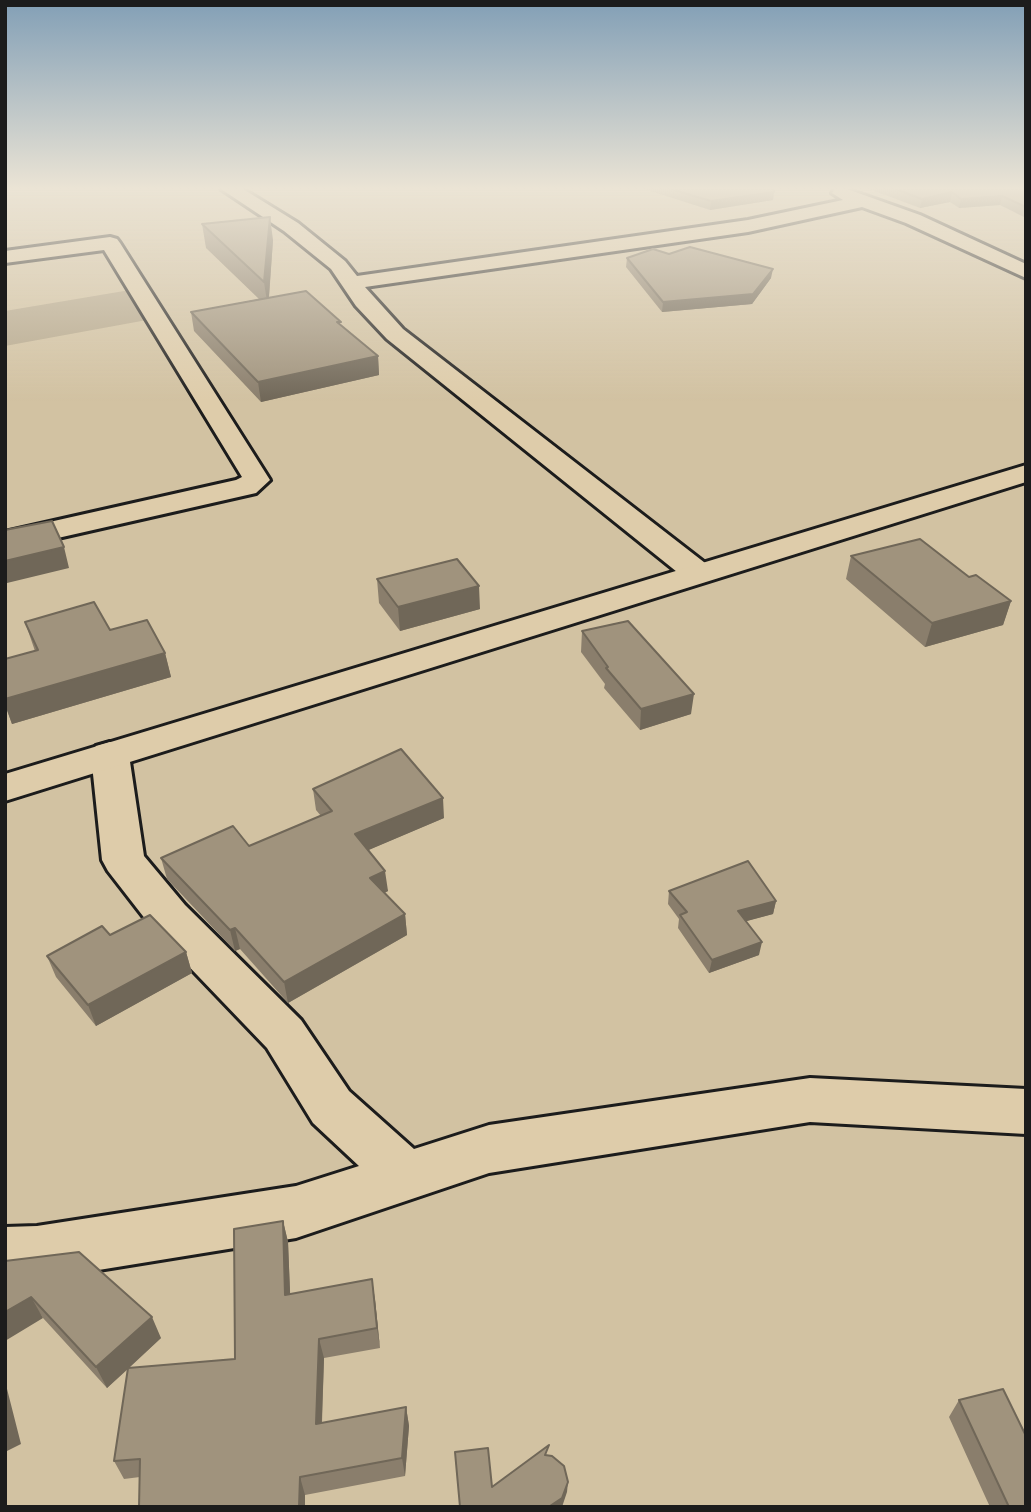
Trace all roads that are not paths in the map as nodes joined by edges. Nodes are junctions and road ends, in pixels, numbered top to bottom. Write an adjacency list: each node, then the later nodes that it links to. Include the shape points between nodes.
1 (120, 260): 8 (street, via 256,477 246,487)
2 (331, 260): 6 (street)
3 (510, 260): 6 (street)
4 (999, 260): 5 (street)
5 (1026, 272)
6 (351, 282): 9 (street, via 395,334)
7 (1026, 473): 9 (street)
8 (5, 541)
9 (698, 573): 10 (street)
10 (110, 755): 11 (street); 13 (street, via 123,860 169,917 284,1034 331,1107)
11 (5, 788)
12 (1026, 1112): 13 (street, via 810,1100 489,1149)
13 (406, 1176): 14 (street, via 296,1212 37,1253)
14 (5, 1254)

